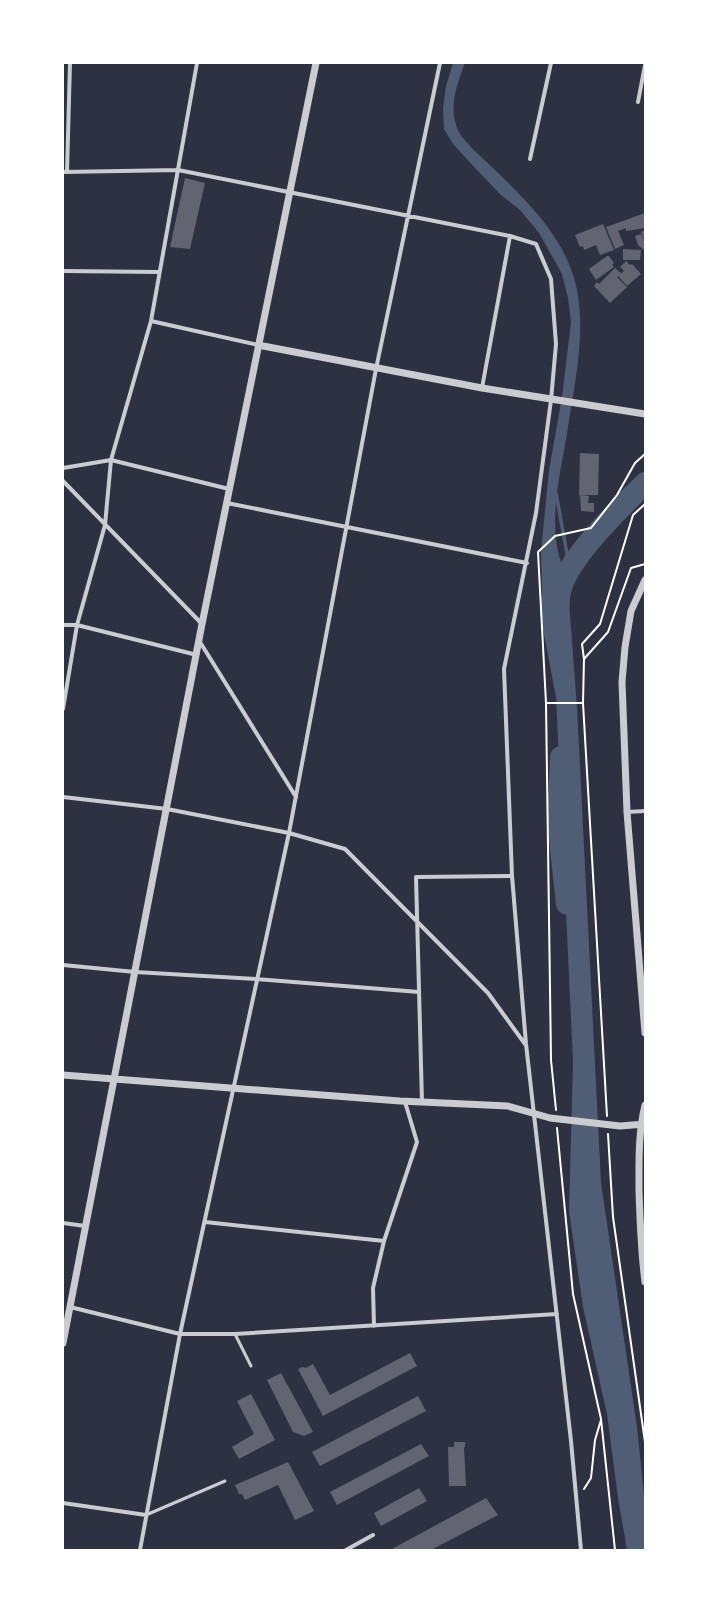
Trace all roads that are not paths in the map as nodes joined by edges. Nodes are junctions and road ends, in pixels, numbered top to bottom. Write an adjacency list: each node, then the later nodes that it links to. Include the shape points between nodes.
1 (70, 63): 10 (street)
2 (196, 63): 9 (street)
3 (316, 63): 11 (street)
4 (440, 63): 12 (street)
5 (551, 63): 8 (street)
6 (645, 65): 7 (street)
7 (638, 102)
8 (530, 159)
9 (178, 170): 10 (street); 11 (street); 15 (street)
10 (65, 172)
11 (290, 192): 12 (street); 17 (street)
12 (408, 214): 13 (street); 18 (street)
13 (510, 236): 19 (street); 20 (street, via 536,244 551,279 556,344)
14 (63, 271): 15 (street)
15 (159, 272): 16 (street)
16 (151, 321): 17 (street); 22 (street)
17 (258, 345): 18 (street); 25 (street)
18 (376, 368): 19 (street); 28 (street)
19 (482, 388): 20 (street)
20 (551, 400): 21 (street); 29 (street)
21 (645, 414)
22 (111, 460): 23 (street); 25 (street); 27 (street)
23 (63, 468)
24 (63, 481): 27 (street)
25 (229, 489): 26 (street)
26 (227, 503): 28 (street); 31 (street)
27 (105, 525): 31 (street); 33 (street)
28 (347, 526): 29 (street); 38 (street)
29 (527, 563): 43 (street, via 504,669)
30 (645, 580): 41 (street, via 631,611 622,682)
31 (202, 624): 34 (street)
32 (63, 625): 33 (street)
33 (77, 625): 35 (street); 36 (street)
34 (200, 642): 35 (street); 38 (street)
35 (197, 655): 39 (street)
36 (63, 709)
37 (63, 797): 39 (street)
38 (296, 797): 42 (street)
39 (167, 809): 42 (street); 46 (street)
40 (645, 811): 41 (street)
41 (627, 812): 49 (street)
42 (289, 832): 44 (street, via 345,849); 47 (street)
43 (512, 876): 44 (street, via 416,877); 50 (street)
44 (417, 921): 48 (street); 50 (street, via 488,993)
45 (63, 965): 46 (street)
46 (135, 972): 47 (street); 52 (street)
47 (256, 979): 48 (street); 53 (street)
48 (419, 992): 55 (street)
49 (645, 1033)
50 (526, 1044): 57 (street)
51 (63, 1075): 52 (street)
52 (114, 1079): 53 (street); 61 (street)
53 (234, 1088): 54 (street); 59 (street)
54 (405, 1102): 55 (street); 62 (street, via 417,1142)
55 (422, 1102): 57 (street, via 508,1106)
56 (645, 1105): 58 (street)
57 (532, 1112): 58 (street, via 620,1126); 65 (street)
58 (644, 1126): 63 (street, via 638,1155 640,1239)
59 (205, 1222): 62 (street); 67 (street)
60 (63, 1223): 61 (street)
61 (85, 1226): 64 (street)
62 (384, 1241): 66 (street, via 374,1288)
63 (645, 1282)
64 (70, 1307): 67 (street); 69 (street)
65 (557, 1314): 66 (street); 77 (street)
66 (374, 1326): 68 (street)
67 (180, 1334): 68 (street); 73 (street)
68 (235, 1334): 70 (lane)
69 (63, 1343)
70 (252, 1366)
71 (225, 1481): 73 (lane)
72 (63, 1503): 73 (street)
73 (146, 1515): 75 (street)
74 (373, 1536): 76 (street)
75 (140, 1550)
76 (346, 1550)
77 (581, 1550)

